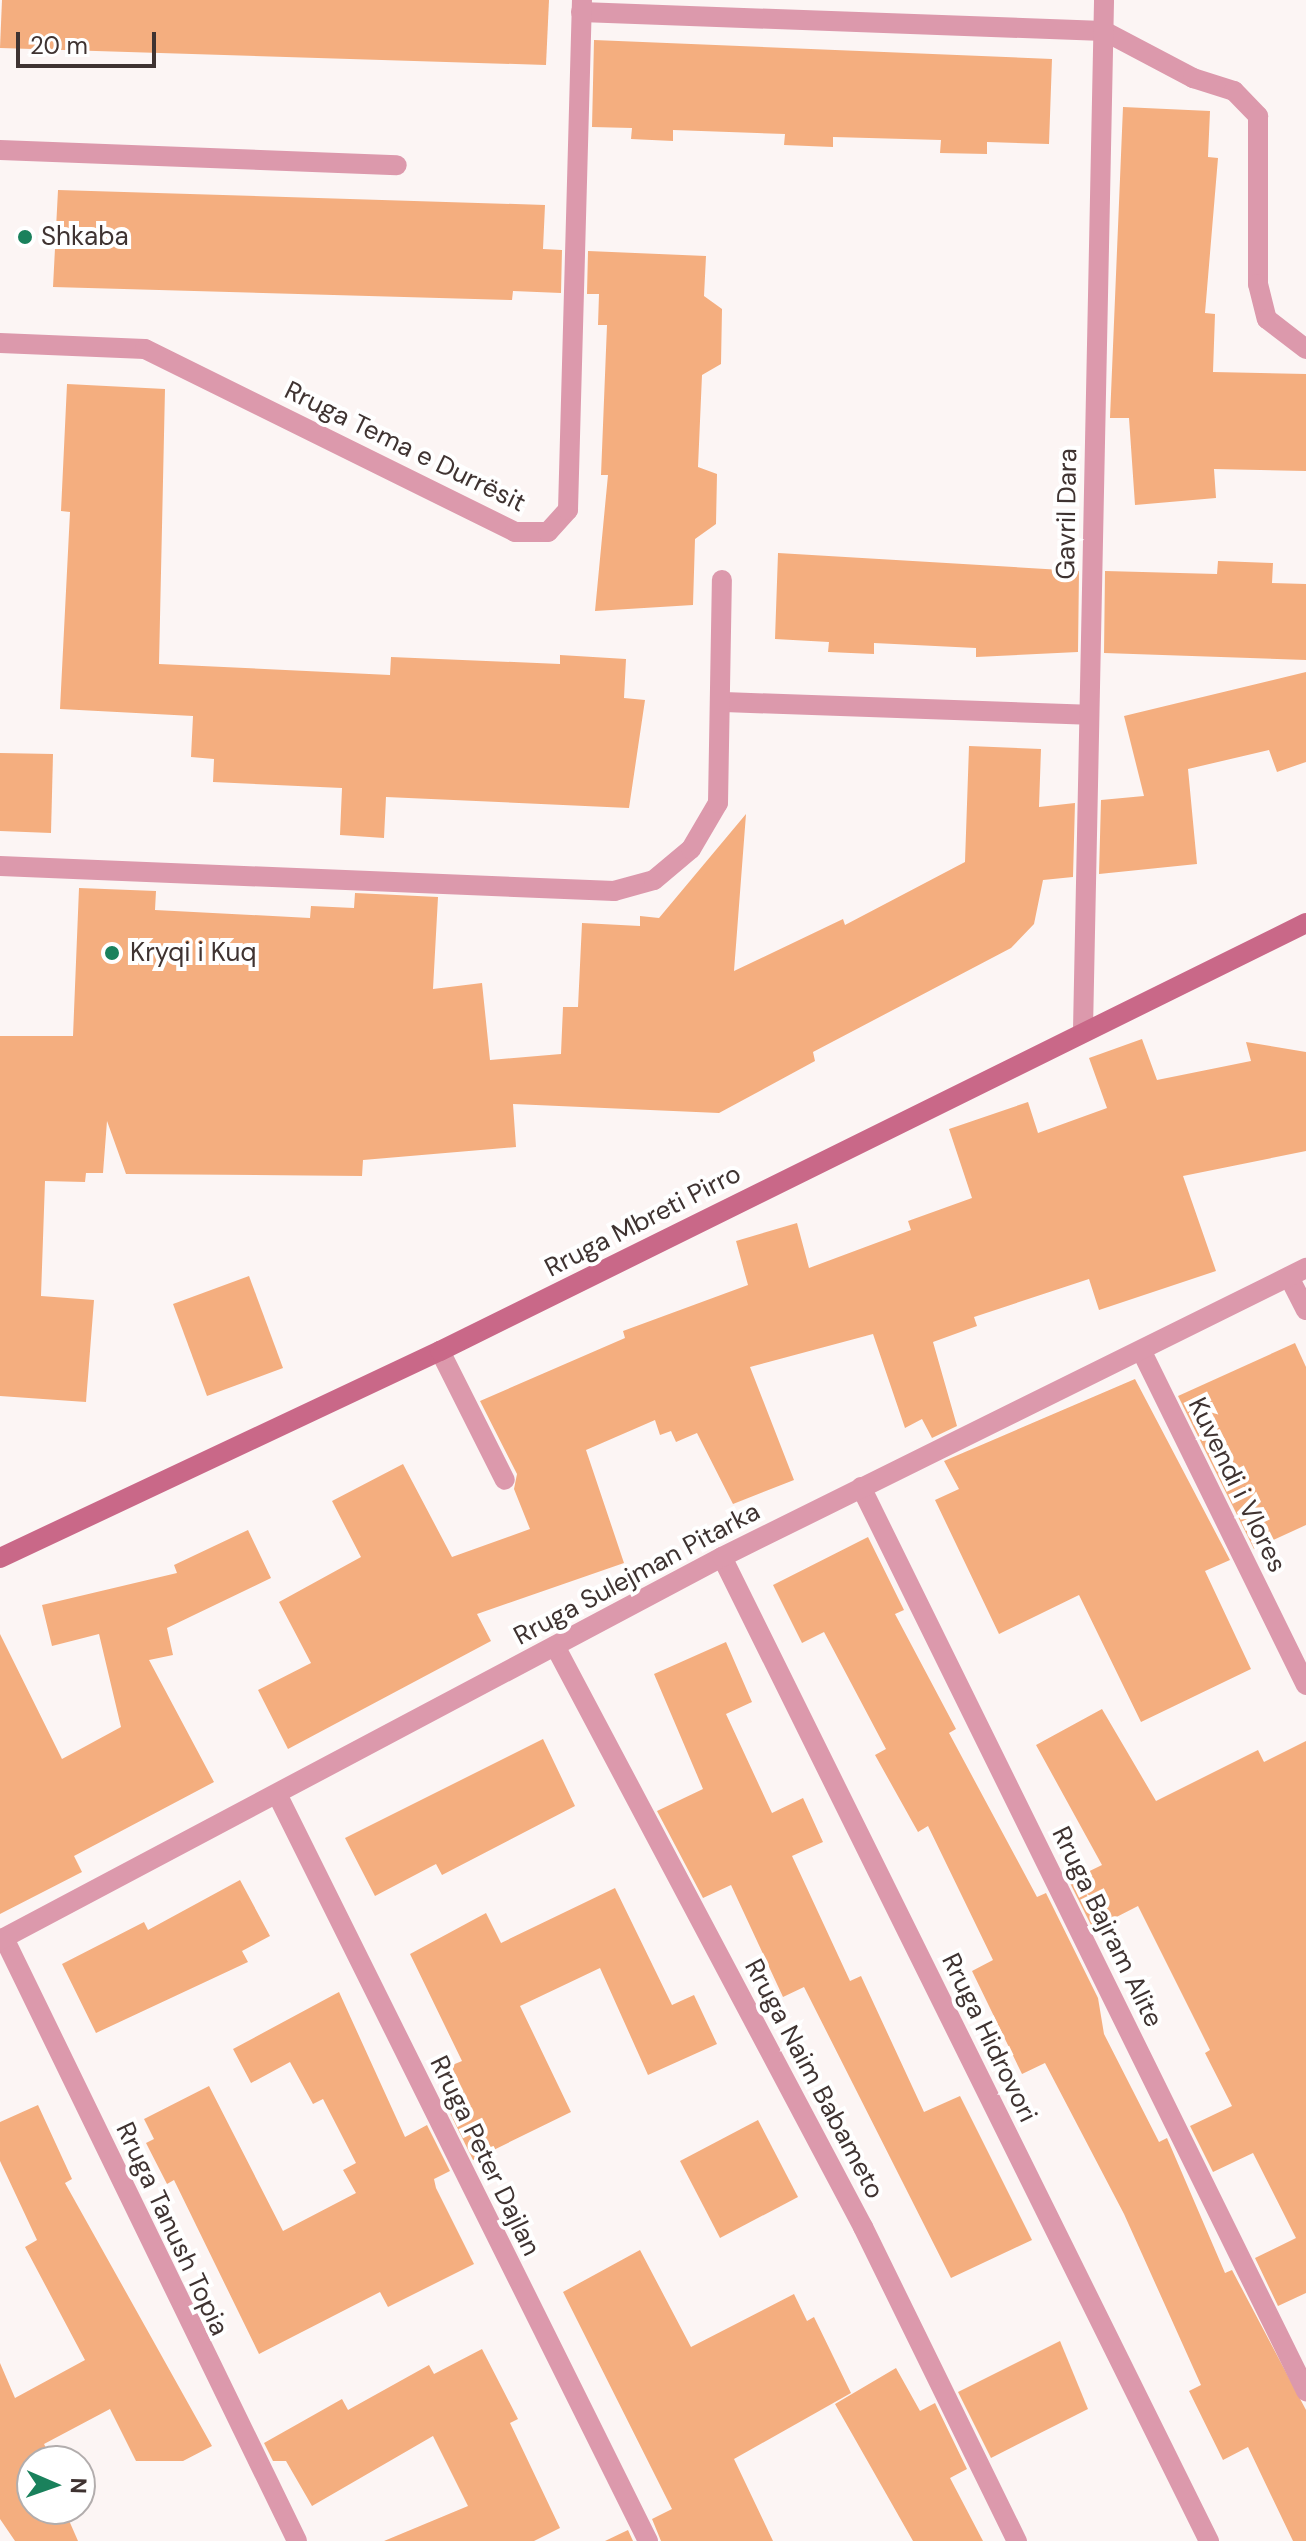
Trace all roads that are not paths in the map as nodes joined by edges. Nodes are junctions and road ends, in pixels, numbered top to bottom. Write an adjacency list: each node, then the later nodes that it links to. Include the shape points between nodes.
1 (1104, 0): 3 (street, Gavril Dara)
2 (581, 6): 3 (street); 6 (street, Rruga Tema e Durrësit, via 568,510 548,532 515,532 145,349)
3 (1104, 31): 7 (street, via 1193,78 1234,91 1258,116 1258,284 1267,319); 10 (street, Gavril Dara)
4 (0, 150): 5 (street)
5 (397, 165)
6 (0, 343)
7 (1306, 349)
8 (722, 580): 9 (street)
9 (724, 702): 10 (street); 11 (street, via 718,803 691,849 654,880 614,891)
10 (1088, 715): 13 (street, Gavril Dara)
11 (0, 866)
12 (1306, 923): 13 (main road, Rruga Mbreti Pirro)
13 (1083, 1030): 16 (main road, Rruga Mbreti Pirro)
14 (1298, 1272): 15 (street); 17 (street, Rruga Sulejman Pitarka)
15 (1306, 1310)
16 (440, 1351): 18 (street); 21 (main road, Rruga Mbreti Pirro)
17 (1142, 1352): 19 (street, Rruga Sulejman Pitarka); 23 (street, Kuvendi i Vlores)
18 (505, 1480)
19 (861, 1487): 20 (street, Rruga Sulejman Pitarka); 26 (street, Rruga Bajram Alite)
20 (722, 1557): 22 (street, Rruga Sulejman Pitarka); 30 (street, Rruga Hidrovori)
21 (0, 1558)
22 (555, 1646): 24 (street, Rruga Sulejman Pitarka); 29 (street, Rruga Naim Babameto, via 863,2227)
23 (1306, 1685)
24 (277, 1794): 25 (street, Rruga Sulejman Pitarka); 28 (street, Rruga Peter Dajlan)
25 (2, 1939): 27 (street, Rruga Tanush Topia)
26 (1306, 2391)
27 (297, 2541)
28 (648, 2541)
29 (1017, 2541)
30 (1209, 2541)

